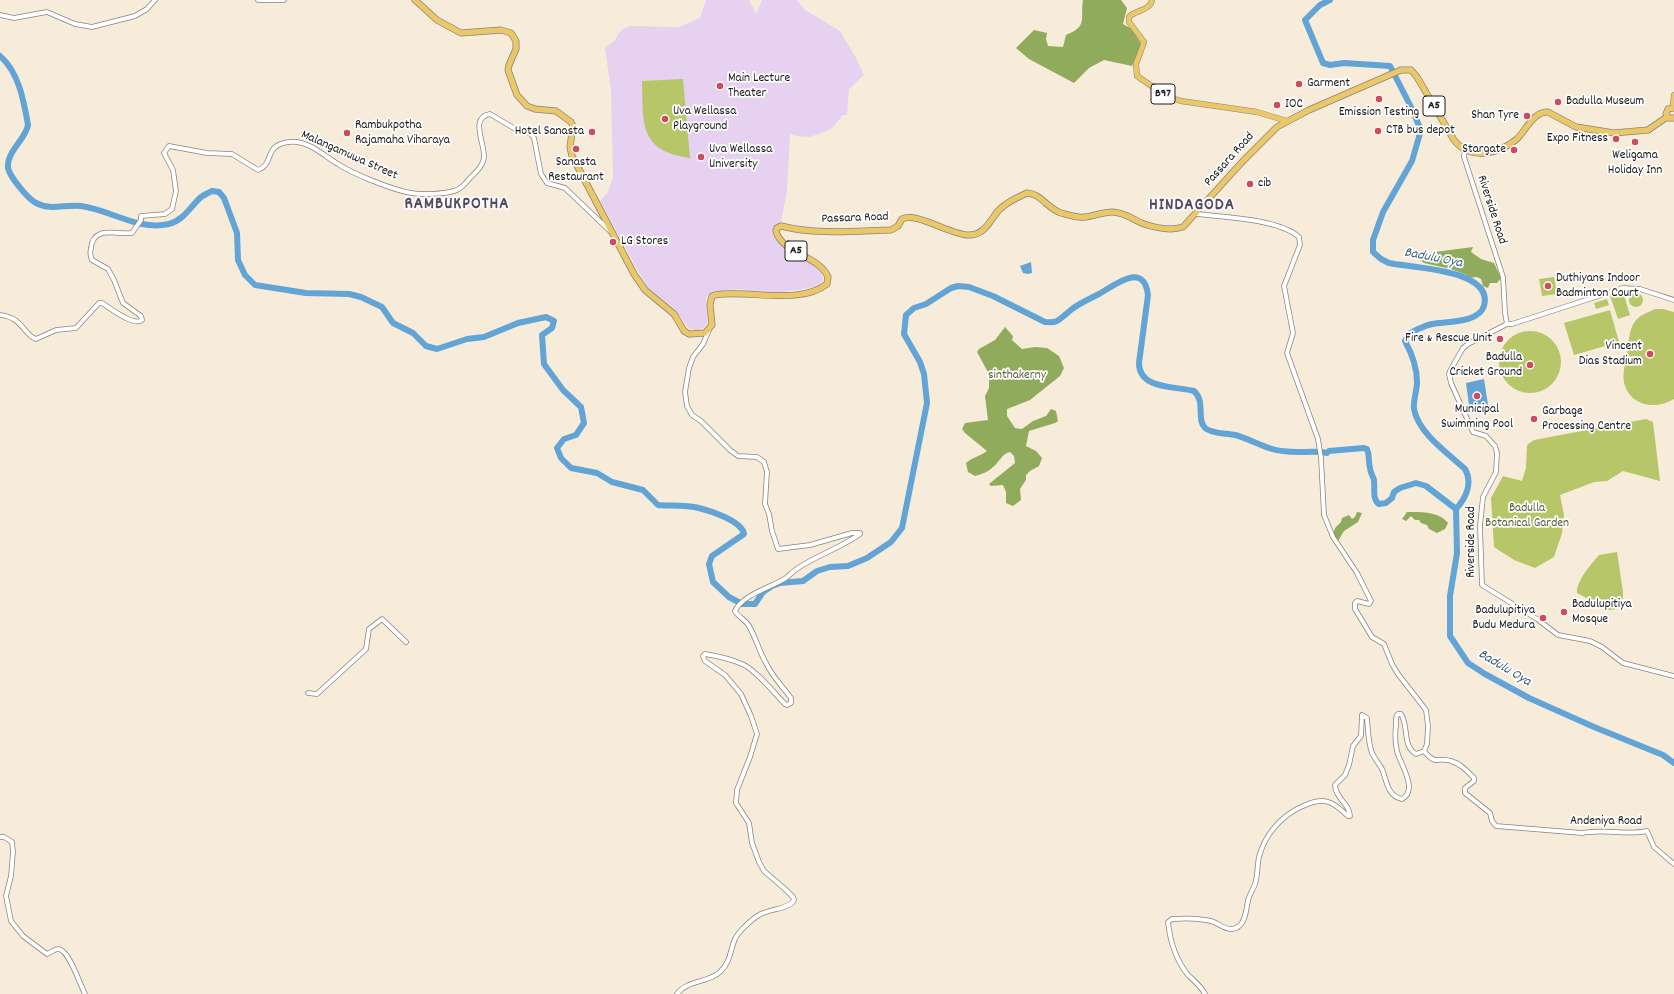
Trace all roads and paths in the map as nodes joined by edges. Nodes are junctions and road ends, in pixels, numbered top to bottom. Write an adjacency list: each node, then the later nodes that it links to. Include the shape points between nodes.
1 (155, 0): 6 (street, via 136,16 92,27 75,24 47,12 14,18)
2 (258, 0): 3 (street)
3 (284, 0)
4 (415, 0): 14 (highway, via 437,20 461,33 500,30 514,36 517,45 508,70 517,95 527,106 534,109 556,110 571,122 572,156)
5 (1152, 0): 11 (main road, B97, via 1147,8 1128,17 1144,42 1136,64 1139,78 1166,96 1181,101 1257,112)
6 (0, 15)
7 (1674, 95): 8 (main road)
8 (1674, 108): 9 (highway, via 1667,110)
9 (1667, 117): 10 (highway); 12 (highway, via 1648,130 1614,133 1576,127 1544,112 1536,116 1517,138 1502,148 1482,154)
10 (1674, 118)
11 (1287, 121): 12 (highway, Passara Road / A5, via 1400,70 1411,70 1451,136); 13 (highway, Passara Road / A5, via 1267,136)
12 (1464, 149): 17 (street, Riverside Road, via 1463,155 1502,277)
13 (1197, 214): 18 (highway, Passara Road / A5, via 1183,227 1167,228 1144,224 1124,214 1113,212 1083,217 1060,213 1027,193 1001,208 982,232 970,235 962,235 909,217 902,219 898,226 891,230 844,233 800,231 779,227 776,231 780,239 822,268 828,277 827,284 815,291 792,295 724,293 712,296 712,325); 22 (street, via 1269,224 1294,232 1299,237 1300,245 1284,286 1293,333 1287,353 1320,446 1324,515 1333,538 1357,573 1371,601 1368,604 1357,601 1355,608 1372,637 1384,644 1398,674 1426,710 1427,738)
14 (614, 236): 16 (street, Malangamuwa Street, via 565,188 546,183 534,138 530,133 517,130 490,114 481,118 479,124 484,156 482,166 462,188 456,190 414,194 406,192 364,177 322,153 294,141 278,144 273,148 267,164 258,170 232,154 169,146 164,153 173,170 176,191 172,209 165,214 141,218 131,233 108,233 97,235 92,240 92,260 108,269 123,303 141,316 142,320 137,323 99,303 76,328 56,330 36,339 17,320); 18 (highway, via 634,274 646,290 674,314 684,332 696,334)
15 (1674, 300): 17 (street, via 1640,289 1623,288)
16 (0, 315)
17 (1507, 324): 20 (street, Riverside Road, via 1468,344 1458,356 1449,374 1473,432 1486,436 1495,446 1497,453 1496,472 1483,497 1480,526 1482,585 1558,635 1590,641 1623,663)
18 (709, 330): 26 (street, via 689,368 685,392 687,406 692,415 738,456 758,457 764,462 768,472 765,504 778,549 810,546 852,533 860,534 740,603 735,610 736,614 750,626 764,661 792,703 785,704 742,664 705,654 702,658 725,675 741,694 752,716 757,734 737,790 736,803 749,823 752,843 764,871 794,900 790,906 765,912 753,919 735,938 730,958 719,973 681,988)
19 (406, 642): 21 (street, via 382,619 369,629 366,649 356,660 317,694)
20 (1674, 676)
21 (308, 693)
22 (1424, 751): 24 (street, Andeniya Road, via 1429,758 1437,761 1449,760 1461,765 1474,778 1465,793 1490,813 1496,826 1582,833 1610,830 1634,834 1647,831 1654,847); 27 (street, via 1416,754 1411,751 1404,718 1398,714 1395,731 1397,751 1409,788 1405,797 1398,798 1389,789 1372,753 1367,718 1362,715 1360,736 1353,746 1349,765 1335,785 1336,794 1350,811 1350,816 1337,805 1314,800 1281,820 1264,843 1255,886 1243,922 1238,928 1232,929 1210,921 1187,918 1172,919 1168,922 1169,934 1178,961)
23 (0, 837): 25 (street, via 12,842 11,876 6,896 11,921 23,936 47,954 60,949 66,954)
24 (1674, 864)
25 (85, 994)
26 (677, 994)
27 (1205, 994)

